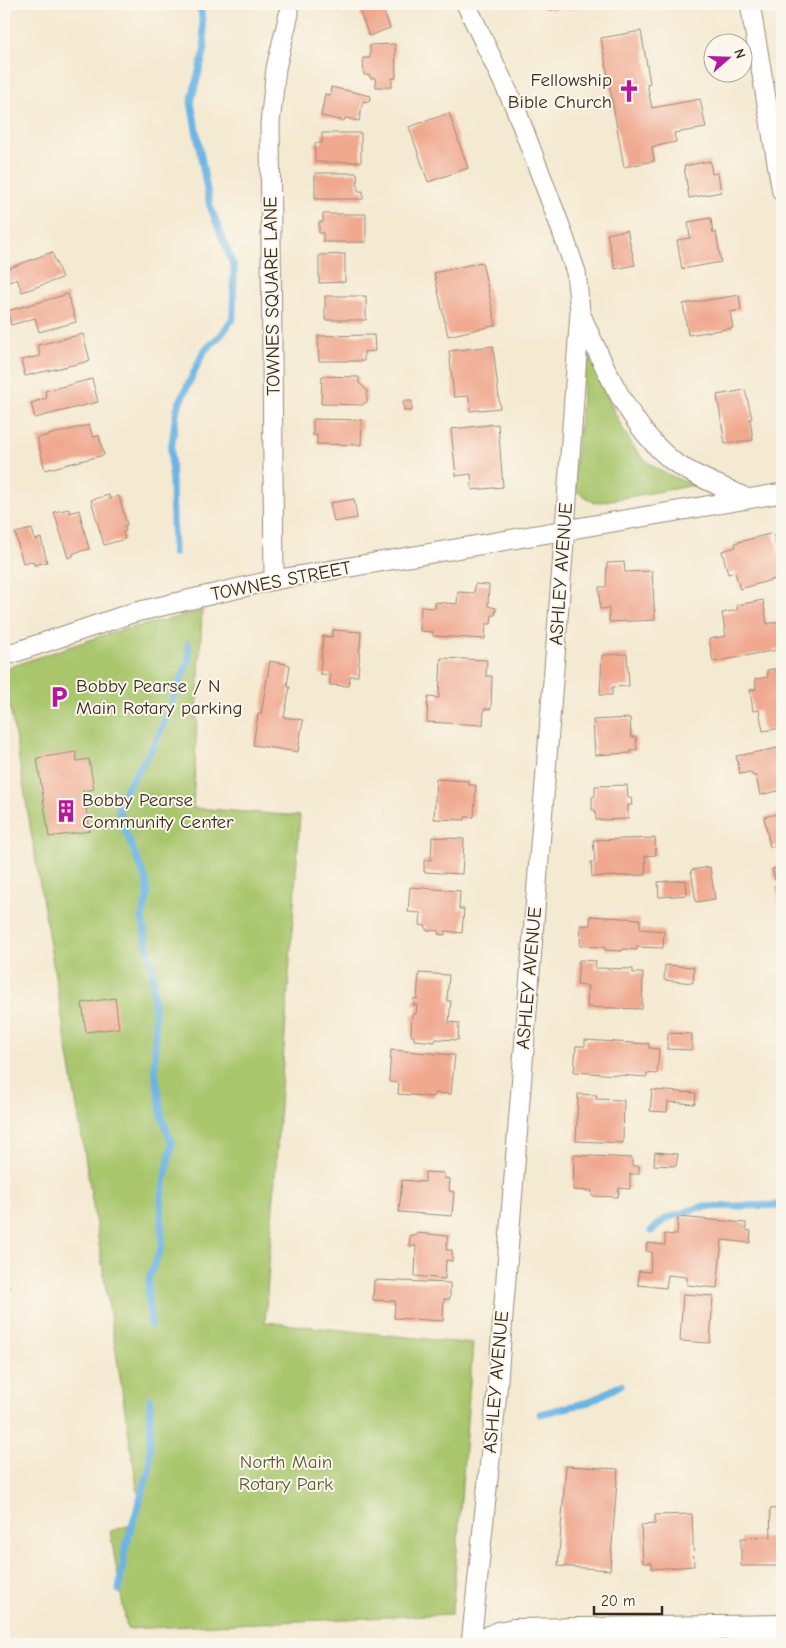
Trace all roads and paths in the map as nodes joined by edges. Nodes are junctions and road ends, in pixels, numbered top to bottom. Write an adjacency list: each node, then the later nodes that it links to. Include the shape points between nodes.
1 (466, 4): 5 (street, ASHLEY AVENUE, via 515,107 559,223 576,272)
2 (750, 4): 4 (street)
3 (289, 14): 9 (street, TOWNES SQUARE LANE, via 276,68 270,124)
4 (782, 192)
5 (580, 311): 7 (street, ASHLEY AVENUE, via 601,359 648,437 676,463); 8 (street, ASHLEY AVENUE)
6 (782, 492): 7 (street, TOWNES STREET)
7 (746, 498): 8 (street, TOWNES STREET)
8 (565, 529): 9 (street, TOWNES STREET); 13 (street, ASHLEY AVENUE, via 497,1392)
9 (274, 580): 10 (street, TOWNES STREET, via 132,613)
10 (4, 656)
11 (782, 1627): 12 (street)
12 (724, 1636): 13 (street, via 514,1631)
13 (472, 1644)

